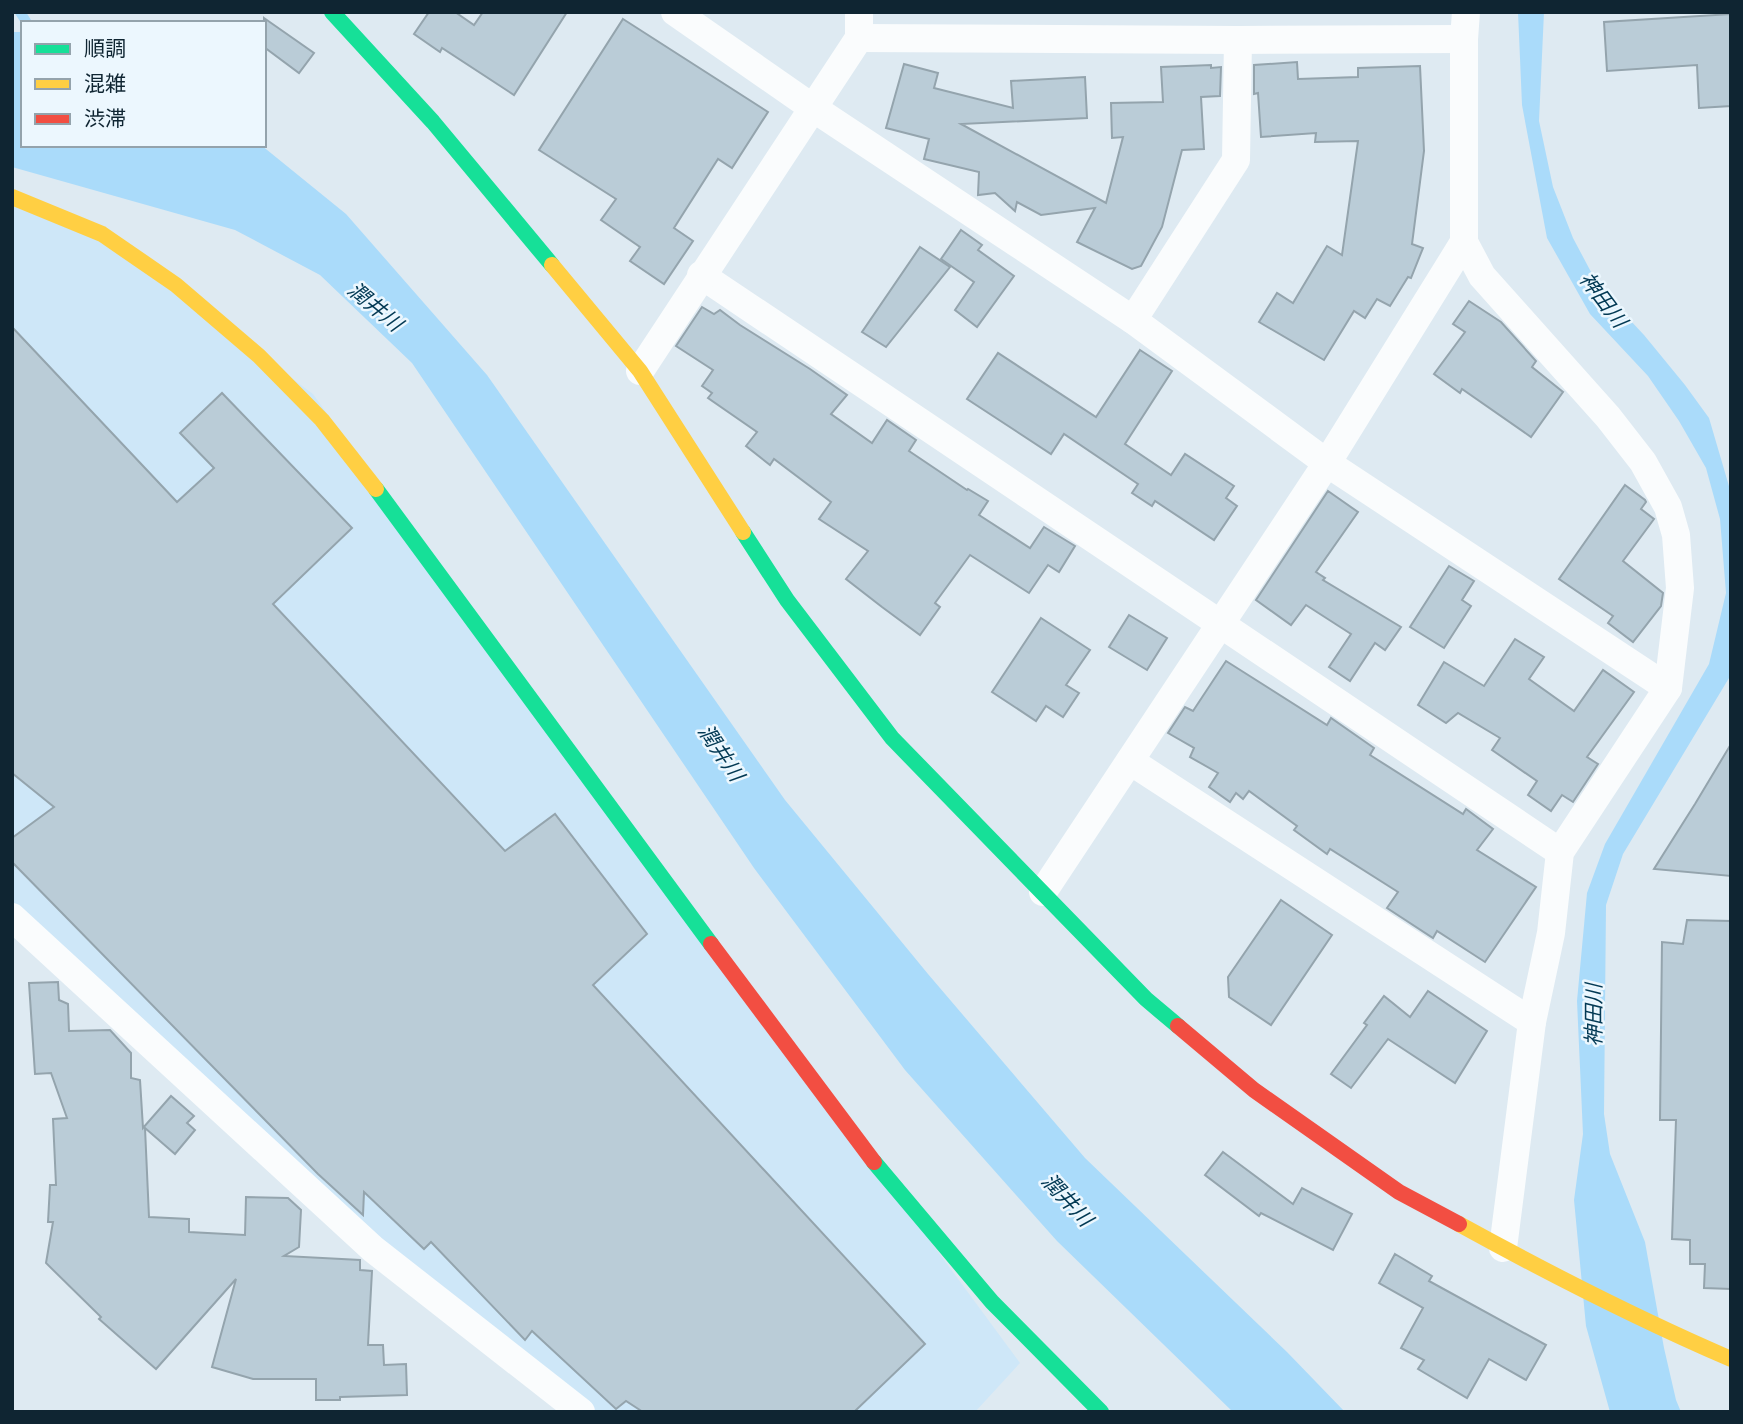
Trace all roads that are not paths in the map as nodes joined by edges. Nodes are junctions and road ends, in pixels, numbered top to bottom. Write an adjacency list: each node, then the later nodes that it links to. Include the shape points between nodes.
1 (332, 12): 11 (street, via 433,122)
2 (675, 12): 6 (street)
3 (859, 25): 5 (street); 6 (street)
4 (1465, 26): 5 (street); 8 (street)
5 (1238, 40): 10 (street, via 1236,160)
6 (813, 108): 9 (street); 10 (street)
7 (12, 197): 23 (street, via 102,234 176,285 259,356 322,421 893,1186 992,1302)
8 (1464, 242): 12 (street); 14 (street, via 1482,276 1643,462 1668,507 1676,535 1680,588)
9 (701, 275): 11 (street); 13 (street)
10 (1133, 320): 12 (street)
11 (640, 371): 17 (street, via 787,600 892,738)
12 (1327, 463): 13 (street); 14 (street)
13 (1220, 624): 15 (street); 16 (street)
14 (1668, 688): 16 (street)
15 (1130, 761): 17 (street); 19 (street)
16 (1560, 852): 19 (street, via 1551,933)
17 (1043, 892): 20 (street, via 1146,999 1254,1090 1399,1192)
18 (12, 917): 22 (street, via 373,1249)
19 (1532, 1022): 20 (street)
20 (1503, 1248): 21 (street)
21 (1731, 1359)
22 (581, 1412)
23 (1101, 1412)

